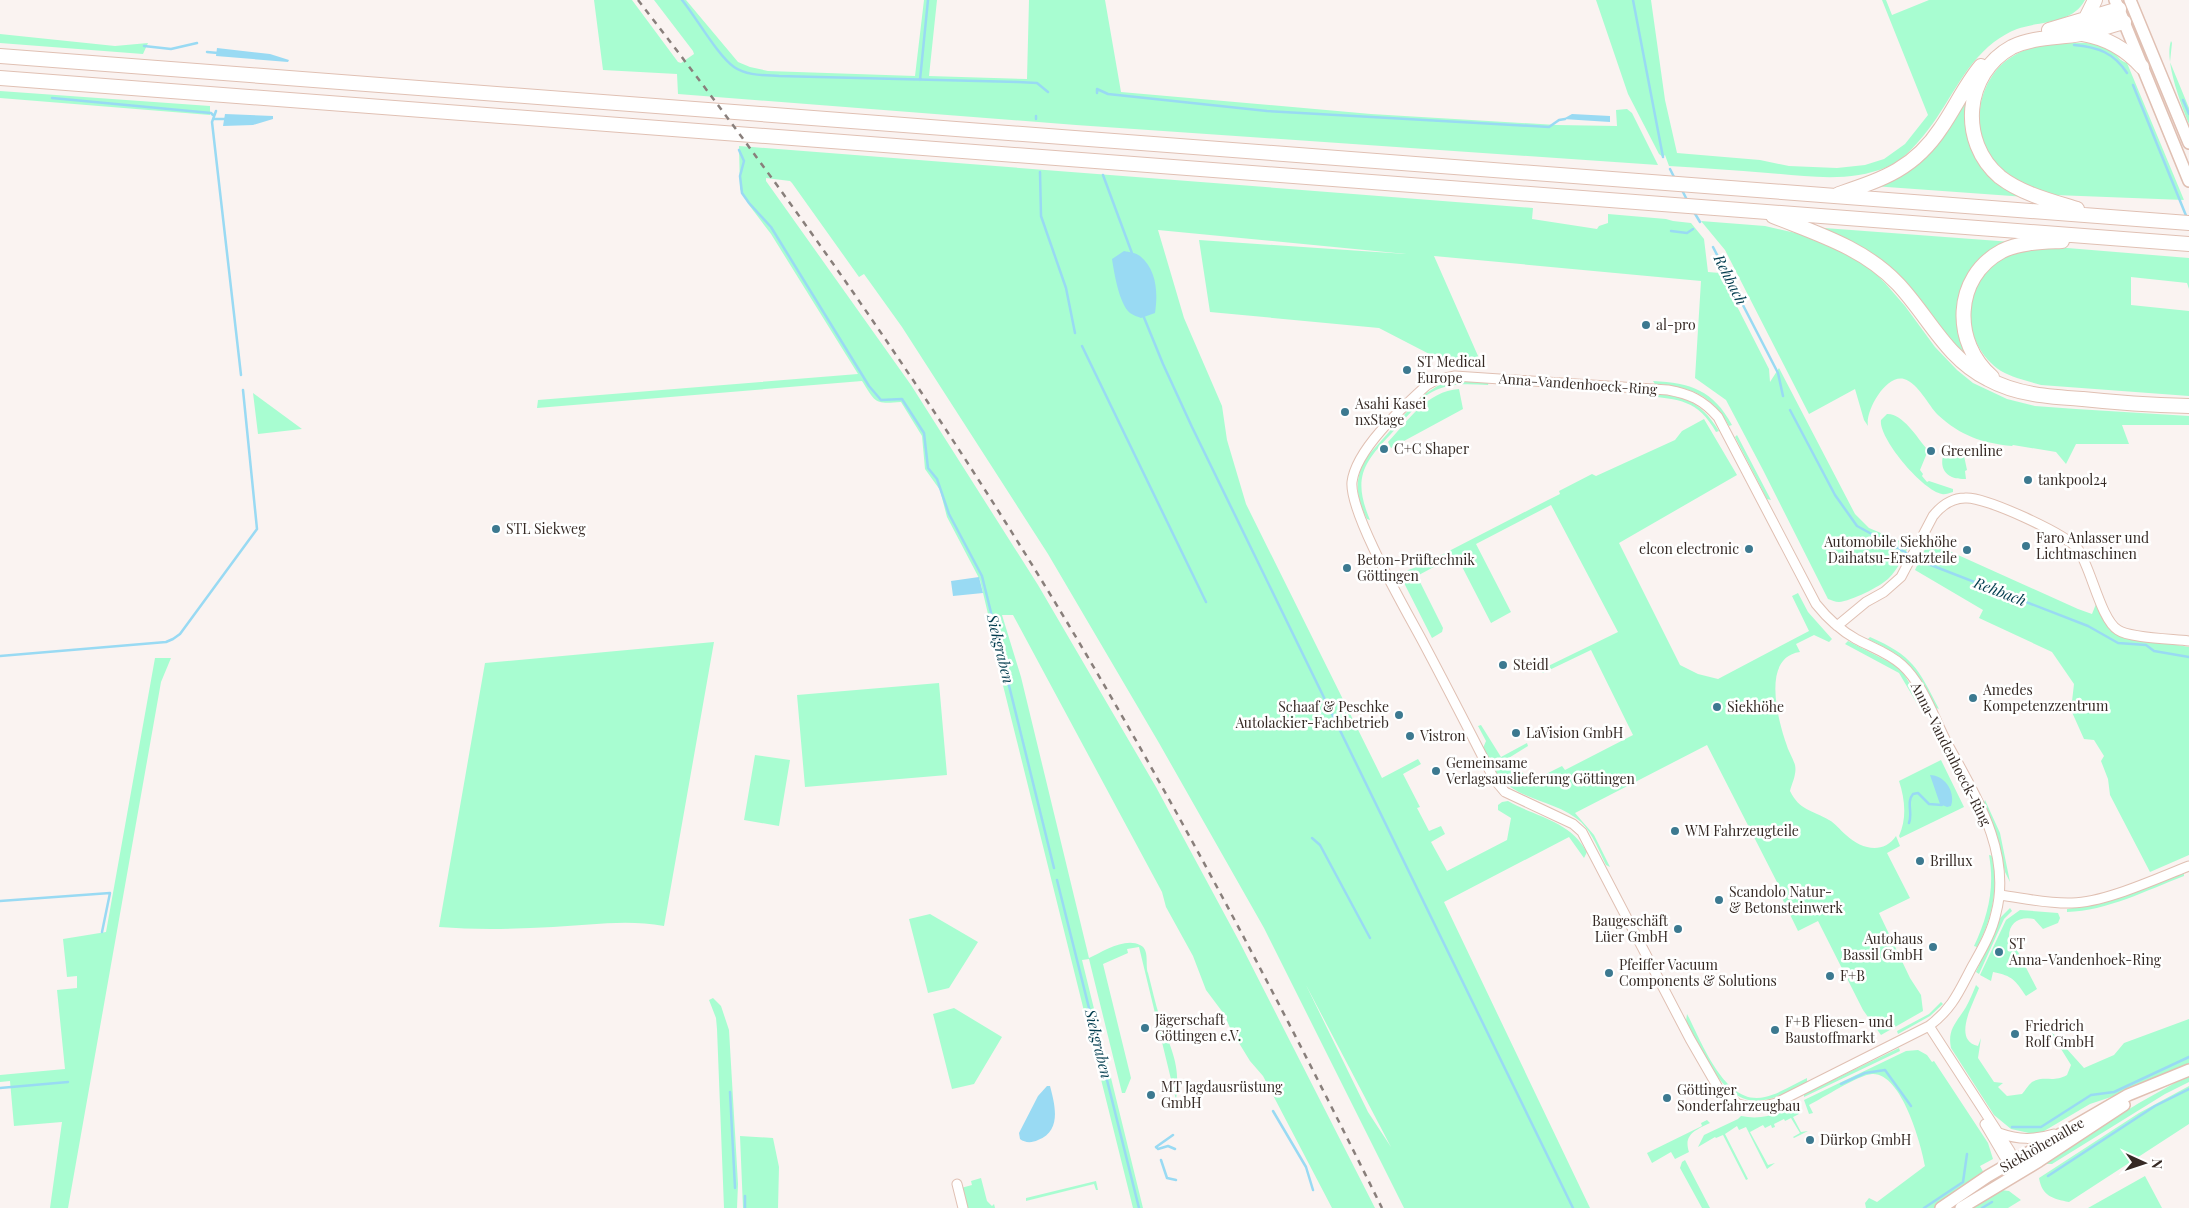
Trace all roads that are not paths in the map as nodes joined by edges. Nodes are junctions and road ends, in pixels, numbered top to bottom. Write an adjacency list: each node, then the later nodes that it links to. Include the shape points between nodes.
1 (2095, 0): 4 (highway)
2 (2132, 3): 3 (main road); 5 (main road)
3 (2119, 11): 4 (highway); 5 (main road); 6 (highway); 8 (main road)
4 (2085, 20): 12 (highway, via 2023,36 1999,49 1973,76 1938,133 1912,162 1874,182)
5 (2138, 20): 10 (main road)
6 (2079, 34): 8 (highway, via 2114,44); 14 (highway, via 2025,42 2003,54 1988,68 1978,86 1972,104 1972,124 1976,143 1985,161 2006,181 2042,198)
7 (0, 56): 12 (highway)
8 (2142, 67): 11 (main road)
9 (0, 78): 13 (highway)
10 (2189, 143)
11 (2189, 181)
12 (1831, 196): 14 (highway)
13 (1758, 210): 16 (highway); 18 (highway, via 1838,241 1869,259 1903,289 1958,360 1978,374)
14 (2102, 217): 15 (highway)
15 (2189, 223)
16 (2106, 237): 17 (highway); 18 (highway, via 2017,246 1993,256 1976,274 1964,303 1963,326 1983,368)
17 (2189, 244)
18 (2003, 385): 19 (highway, via 2048,396)
19 (2189, 406)
20 (1837, 626): 21 (street, via 1893,585 1908,566 1938,509 1960,498 1981,500 2068,539 2083,558 2107,616 2117,630); 23 (street, Anna-Vandenhoeck-Ring, via 1902,665 1920,689 1988,824 2001,872); 24 (street, Anna-Vandenhoeck-Ring, via 1813,598 1718,417 1699,399 1685,393 1470,376 1447,377 1427,385 1417,394 1368,446 1355,468 1352,496 1358,514 1494,778 1505,792 1573,824 1582,832 1720,1091 1738,1104 1751,1107 1776,1103)
21 (2189, 641)
22 (2189, 866): 23 (street, via 2081,903)
23 (2000, 895): 24 (street, Anna-Vandenhoeck-Ring, via 1989,933 1951,1007)
24 (1927, 1027): 28 (street); 29 (street)
25 (2189, 1070): 26 (main road, Siekhöhenallee)
26 (2148, 1089): 27 (main road, Siekhöhenallee, via 2128,1095); 29 (main road, Siekhöhenallee)
27 (2063, 1132): 28 (street, via 2026,1140); 29 (main road, Siekhöhenallee)
28 (1999, 1133): 29 (street)
29 (2015, 1168): 32 (main road, Siekhöhenallee); 33 (main road, Siekhöhenallee)
30 (957, 1184): 31 (street)
31 (963, 1208)
32 (1941, 1208)
33 (1961, 1208)

